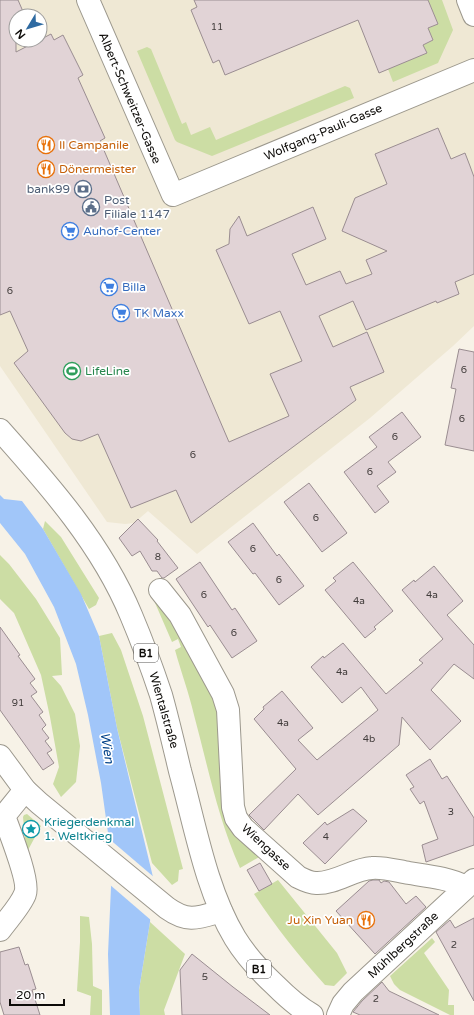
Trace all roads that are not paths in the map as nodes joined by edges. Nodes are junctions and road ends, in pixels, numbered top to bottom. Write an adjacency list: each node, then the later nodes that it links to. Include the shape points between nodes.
1 (88, 0): 5 (street, Albert-Schweitzer-Gasse)
2 (468, 0): 3 (street)
3 (474, 15)
4 (474, 70): 5 (street, Wolfgang-Pauli-Gasse)
5 (173, 195)
6 (0, 430): 11 (street, Wientalstraße / B1, via 81,528 131,613 161,696 205,865)
7 (160, 590): 10 (street, Wiengasse, via 180,615 223,694 228,710 233,807 236,818 243,828 298,877 310,882 326,882 372,868)
8 (0, 756): 9 (street)
9 (25, 790): 11 (street, via 167,908 186,918); 12 (street, via 4,816 22,868 26,894)
10 (470, 884): 14 (street, Mühlbergstraße, via 353,992)
11 (221, 911): 13 (street, B1, via 250,959 283,993)
12 (0, 930)
13 (312, 1015)
14 (338, 1015)

